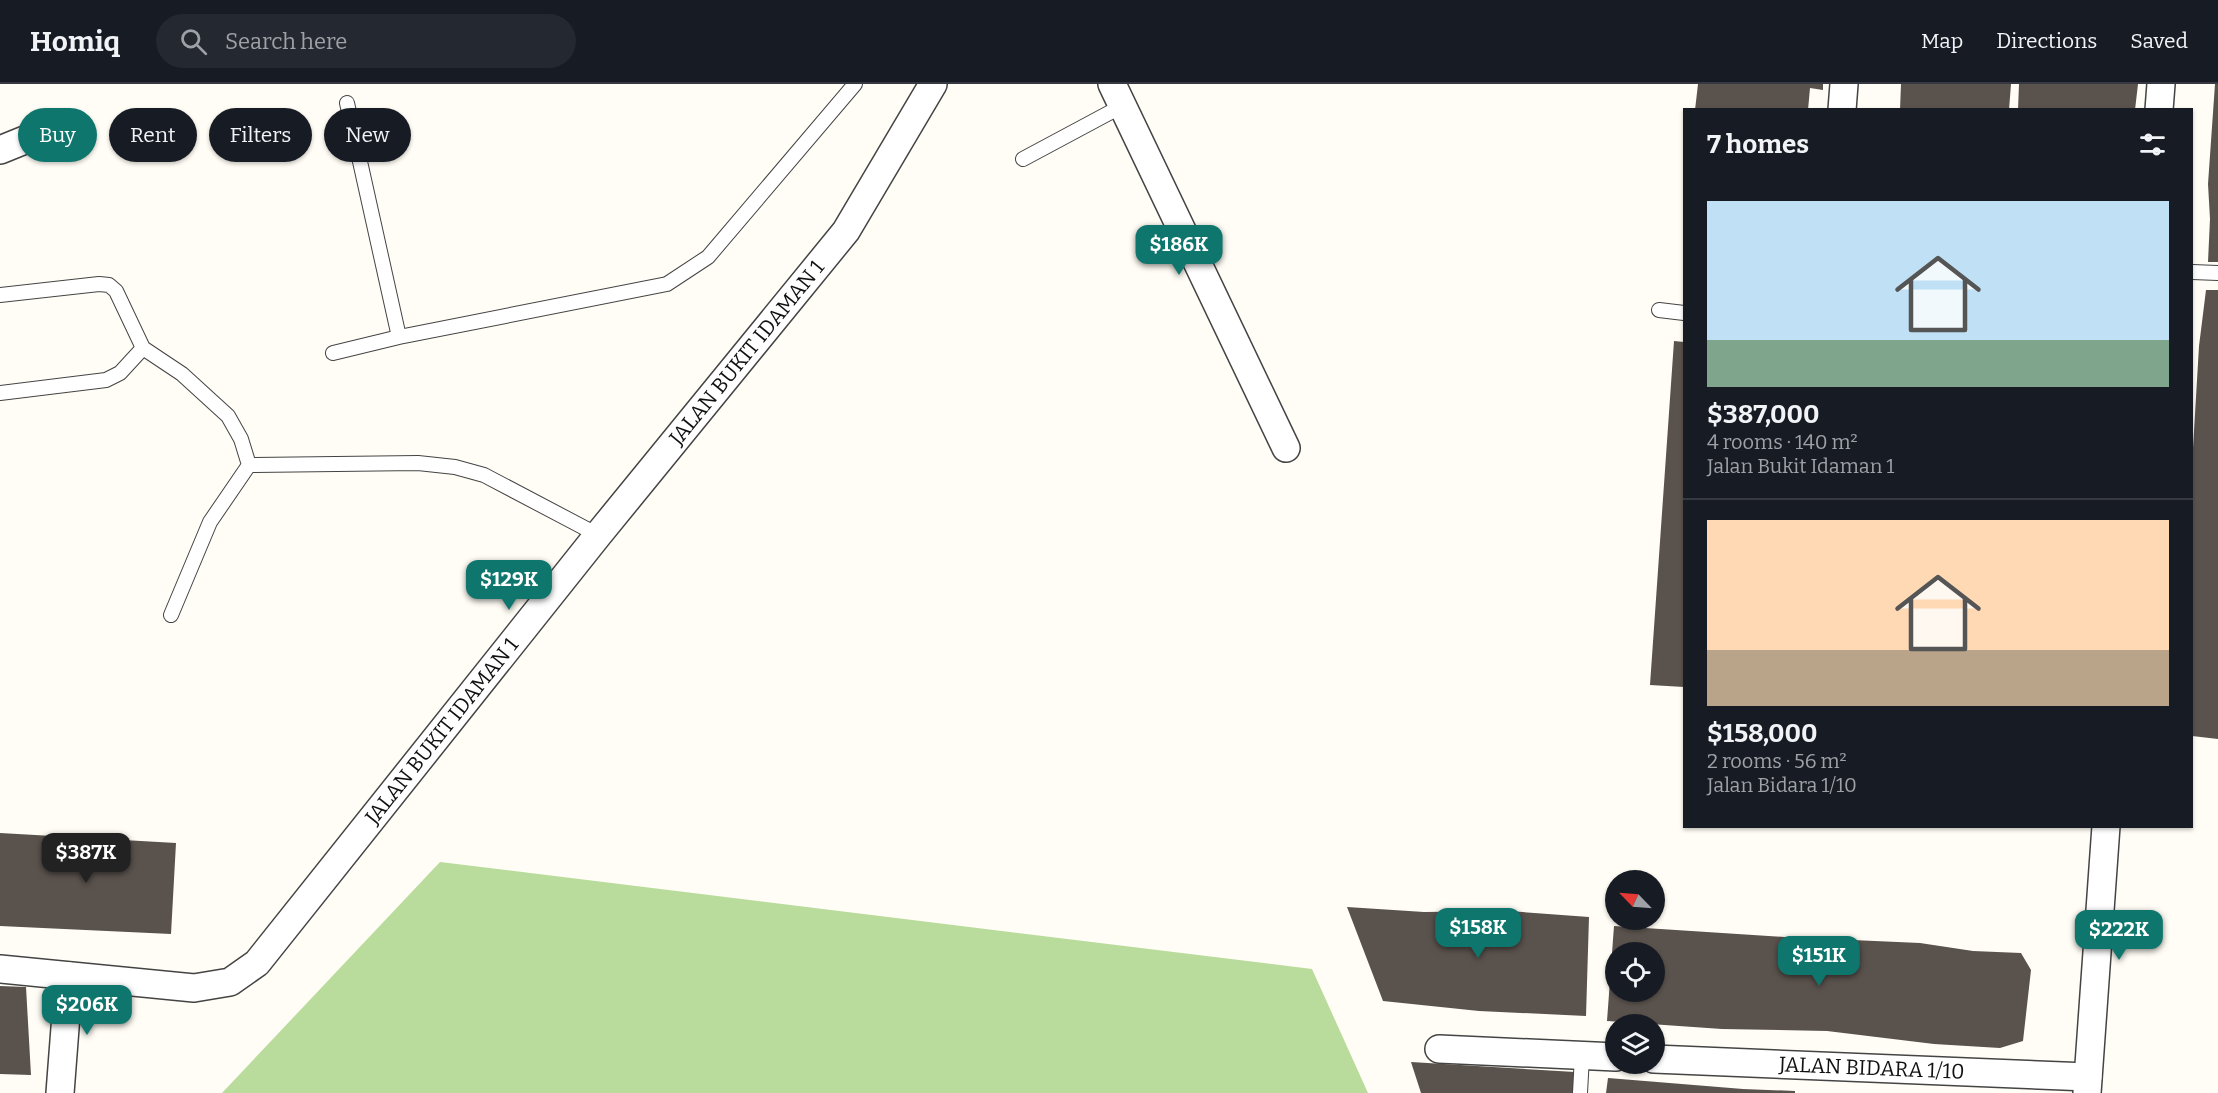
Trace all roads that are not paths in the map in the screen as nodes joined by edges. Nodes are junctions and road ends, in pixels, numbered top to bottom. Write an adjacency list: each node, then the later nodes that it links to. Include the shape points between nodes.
1 (855, 84): 17 (lane, via 708,257 667,284)
2 (933, 84): 23 (street, JALAN BUKIT IDAMAN 1, via 846,231)
3 (1844, 84): 7 (street)
4 (2161, 84): 8 (street)
5 (1117, 95): 11 (lane); 21 (street)
6 (347, 103): 17 (lane)
7 (1842, 108)
8 (2159, 108)
9 (18, 143): 10 (street)
10 (0, 150)
11 (1023, 159)
12 (2193, 272): 13 (lane)
13 (2218, 273)
14 (0, 295): 18 (lane, via 109,285 116,291)
15 (1659, 310): 16 (lane)
16 (1683, 312)
17 (399, 337): 19 (lane)
18 (143, 348): 20 (lane, via 120,373 106,380); 22 (lane, via 182,374 228,416 242,439)
19 (333, 353)
20 (0, 393)
21 (1286, 448)
22 (249, 465): 23 (lane, via 418,463 455,467 484,475); 24 (lane, via 210,522)
23 (598, 535): 27 (street, JALAN BUKIT IDAMAN 1, via 257,963 230,982 194,988)
24 (171, 615)
25 (2106, 828): 32 (street)
26 (0, 969): 27 (street, JALAN BUKIT IDAMAN 1)
27 (69, 975): 33 (street)
28 (1439, 1049): 29 (street)
29 (1582, 1056): 30 (street); 34 (lane)
30 (1605, 1057)
31 (1665, 1060): 32 (street, JALAN BIDARA 1/10)
32 (2087, 1085)
33 (60, 1093)
34 (1580, 1093)

